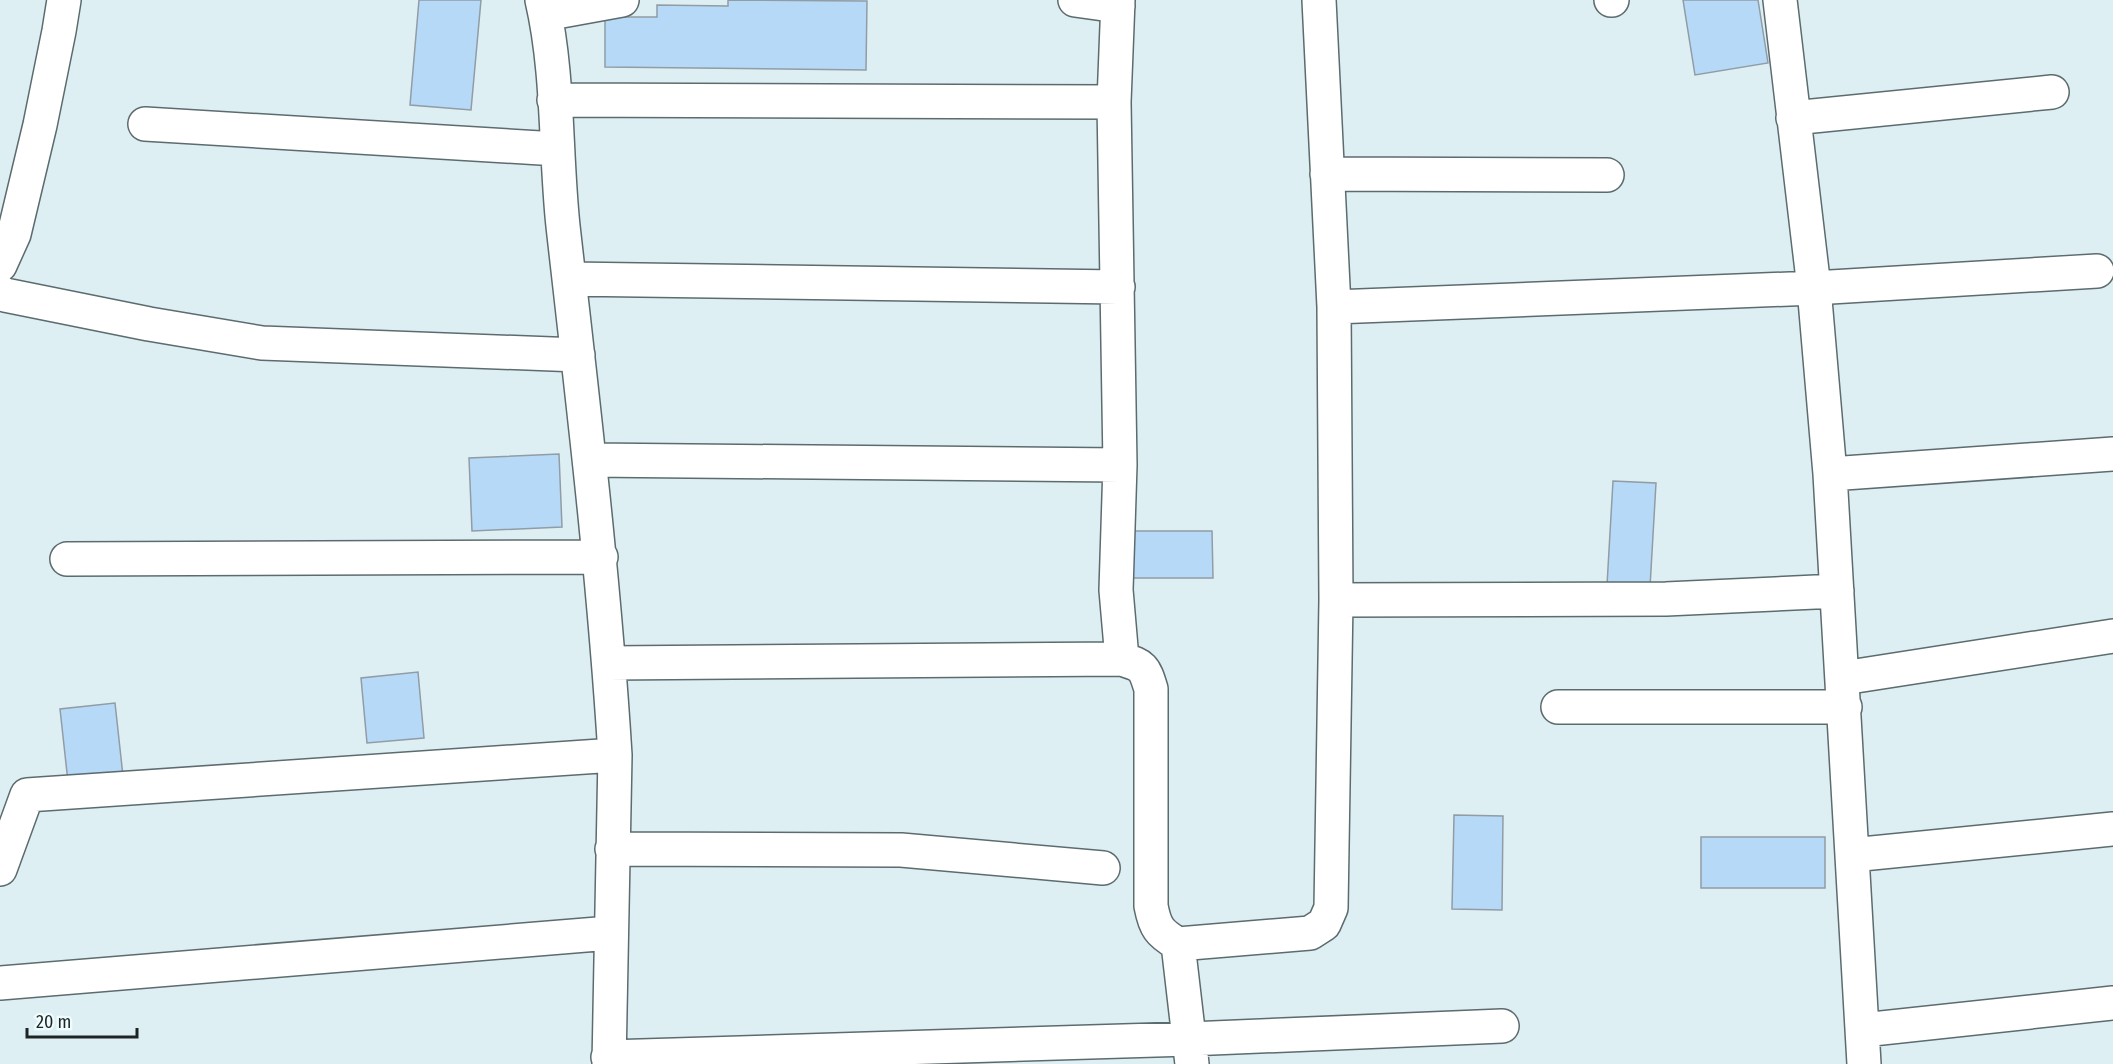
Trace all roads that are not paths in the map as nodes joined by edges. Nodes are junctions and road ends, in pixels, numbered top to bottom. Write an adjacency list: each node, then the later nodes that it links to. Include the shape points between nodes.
1 (64, 0): 16 (street, via 14,234)
2 (622, 0): 7 (street)
3 (1075, 0): 6 (street)
4 (1319, 0): 14 (street)
5 (1780, 0): 11 (street)
6 (1118, 3): 10 (street)
7 (543, 7): 9 (street)
8 (2052, 92): 11 (street)
9 (554, 100): 10 (street); 13 (street)
10 (1114, 102): 19 (street)
11 (1793, 118): 20 (street)
12 (145, 124): 13 (street)
13 (557, 150): 18 (street)
14 (1328, 174): 15 (street); 22 (street)
15 (1607, 176)
16 (0, 265)
17 (2097, 271): 20 (street)
18 (569, 279): 19 (street); 23 (street)
19 (1118, 287): 26 (street)
20 (1814, 288): 22 (street); 27 (street)
21 (0, 292): 23 (street, via 262,343)
22 (1334, 307): 31 (street)
23 (578, 355): 25 (street)
24 (2113, 454): 27 (street)
25 (591, 460): 26 (street); 28 (street)
26 (1120, 465): 33 (street, via 1116,590)
27 (1830, 474): 30 (street)
28 (601, 557): 29 (street); 34 (street)
29 (67, 559)
30 (1837, 591): 31 (street, via 1666,599); 35 (street)
31 (1336, 600): 45 (street, via 1330,908 1324,924 1310,933)
32 (2113, 636): 35 (street)
33 (1122, 659): 34 (street); 45 (street, via 1141,665 1151,689 1151,906 1154,923 1163,936)
34 (609, 663): 37 (street)
35 (1844, 693): 36 (street); 41 (street)
36 (1558, 707)
37 (615, 755): 38 (street); 40 (street)
38 (14, 795): 42 (street)
39 (2113, 829): 41 (street)
40 (612, 849): 43 (street, via 901,850); 44 (street)
41 (1852, 855): 49 (street)
42 (0, 868)
43 (1103, 868)
44 (610, 933): 46 (street); 51 (street)
45 (1178, 944): 50 (street)
46 (0, 983)
47 (2113, 1003): 49 (street)
48 (1502, 1026): 50 (street)
49 (1863, 1030): 53 (street)
50 (1190, 1052): 51 (street)
51 (609, 1060)
52 (1840, 1064): 53 (street)
53 (1864, 1064)

